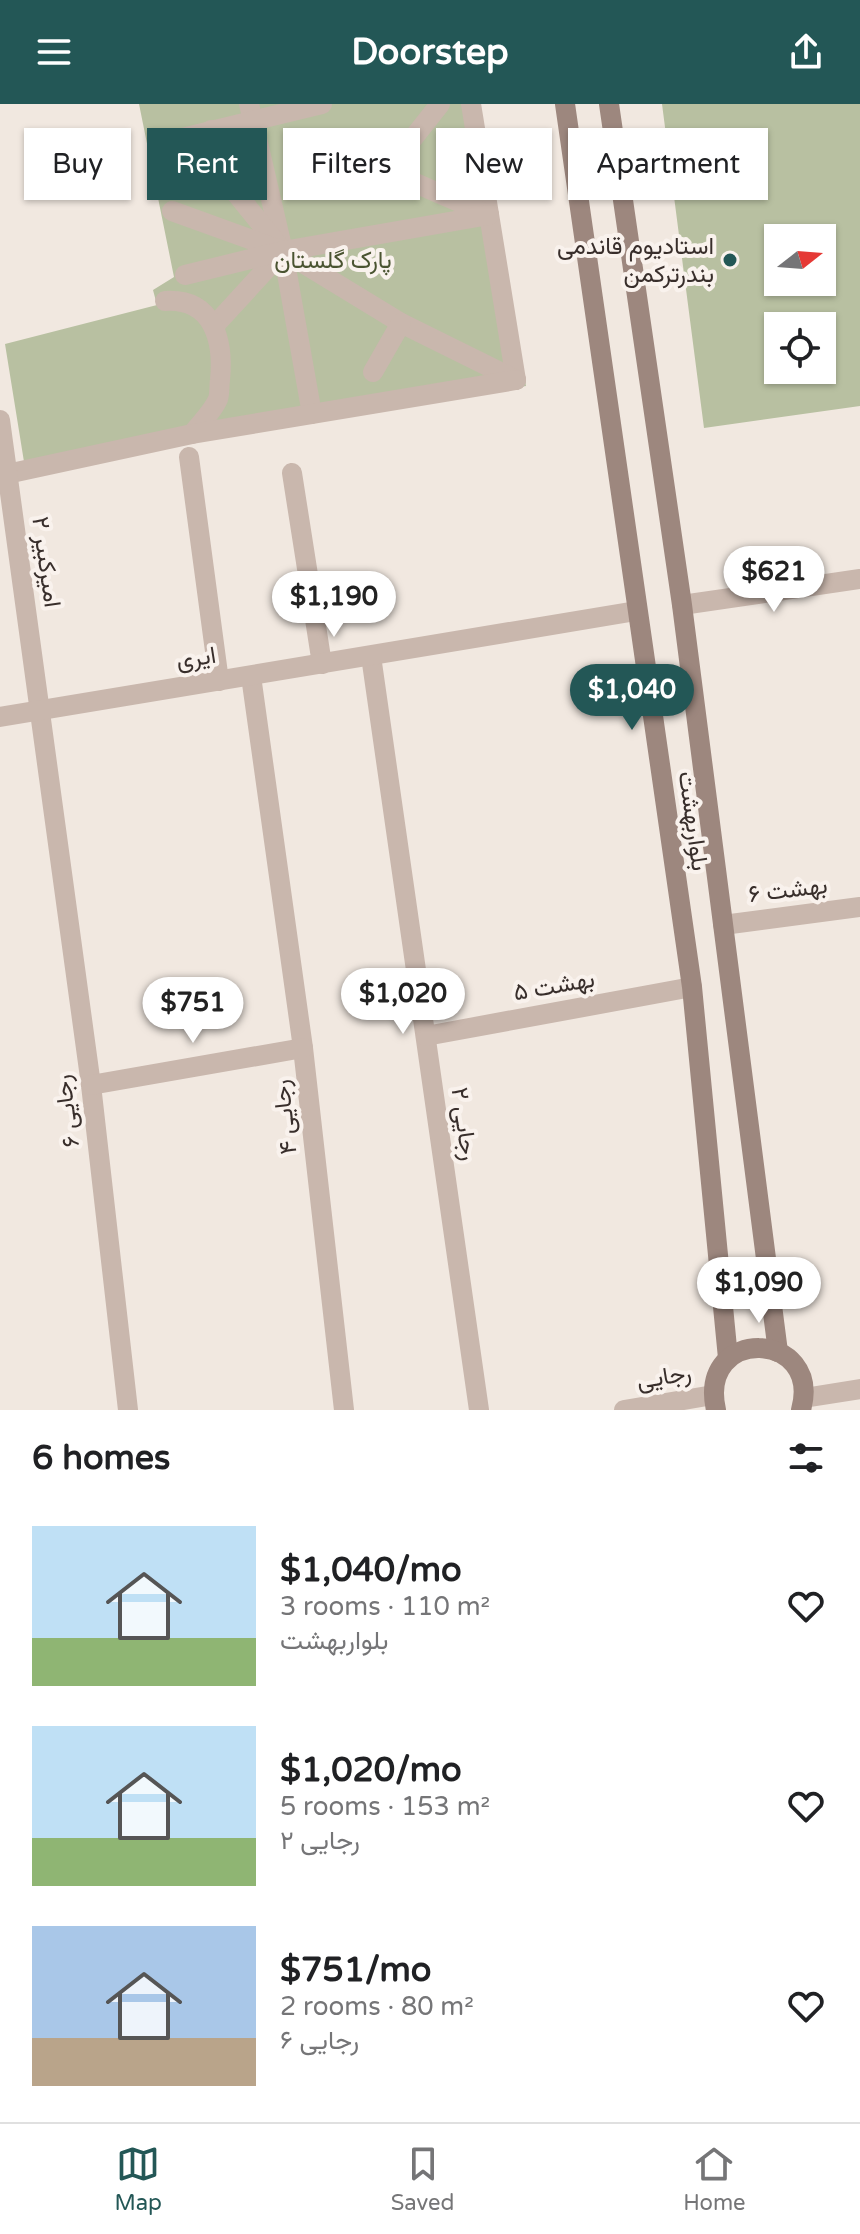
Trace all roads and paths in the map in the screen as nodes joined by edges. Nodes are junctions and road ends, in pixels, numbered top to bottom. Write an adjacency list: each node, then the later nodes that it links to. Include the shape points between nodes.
1 (322, 104): 6 (street)
2 (440, 104): 8 (street)
3 (471, 104): 12 (street)
4 (565, 104): 28 (main road, بلواربهشت)
5 (609, 104): 27 (main road, بلواربهشت)
6 (251, 112): 7 (street); 13 (street)
7 (215, 128)
8 (420, 129)
9 (420, 185): 12 (street)
10 (242, 200): 13 (street)
11 (172, 211): 13 (street)
12 (489, 215): 13 (street); 19 (street)
13 (283, 251): 14 (street); 16 (street); 17 (street); 20 (street)
14 (185, 275)
15 (165, 301): 17 (street, via 178,300 201,311)
16 (401, 323): 18 (street); 19 (street)
17 (215, 325): 22 (street, via 222,360 218,398)
18 (373, 372)
19 (516, 380): 20 (street)
20 (312, 414): 22 (street)
21 (0, 420): 25 (street, امیرکبیر ۲)
22 (192, 434): 25 (street)
23 (189, 457): 32 (street)
24 (292, 473): 30 (street)
25 (7, 474): 33 (street, امیرکبیر ۲)
26 (860, 579): 27 (street)
27 (682, 605): 36 (main road, بلواربهشت)
28 (636, 611): 29 (street, ایری); 37 (main road, بلواربهشت)
29 (371, 656): 30 (street, ایری); 38 (street, رجایی ۲)
30 (322, 664): 31 (street, ایری)
31 (251, 676): 32 (street, ایری); 39 (street, رجایی ۴)
32 (219, 681): 33 (street, ایری)
33 (40, 711): 34 (street, ایری); 40 (street, رجایی ۶)
34 (0, 717)
35 (860, 907): 36 (street, بهشت ۶)
36 (723, 925): 41 (main road, بلواربهشت)
37 (692, 987): 38 (street, بهشت ۵); 42 (main road, بلواربهشت)
38 (426, 1036): 50 (street, رجایی ۲)
39 (303, 1048): 40 (street); 49 (street, رجایی ۴)
40 (91, 1085): 48 (street, رجایی ۶)
41 (766, 1257): 42 (main road, via 764,1274 750,1285 735,1285); 43 (main road, بلواربهشت)
42 (721, 1270): 44 (main road, بلواربهشت)
43 (778, 1352): 44 (main road, via 760,1347); 47 (main road, via 798,1369)
44 (728, 1358): 46 (main road, via 714,1380)
45 (860, 1389): 47 (street)
46 (714, 1403): 51 (street, رجایی)
47 (803, 1404)
48 (128, 1410)
49 (344, 1410)
50 (479, 1410)
51 (624, 1410)

